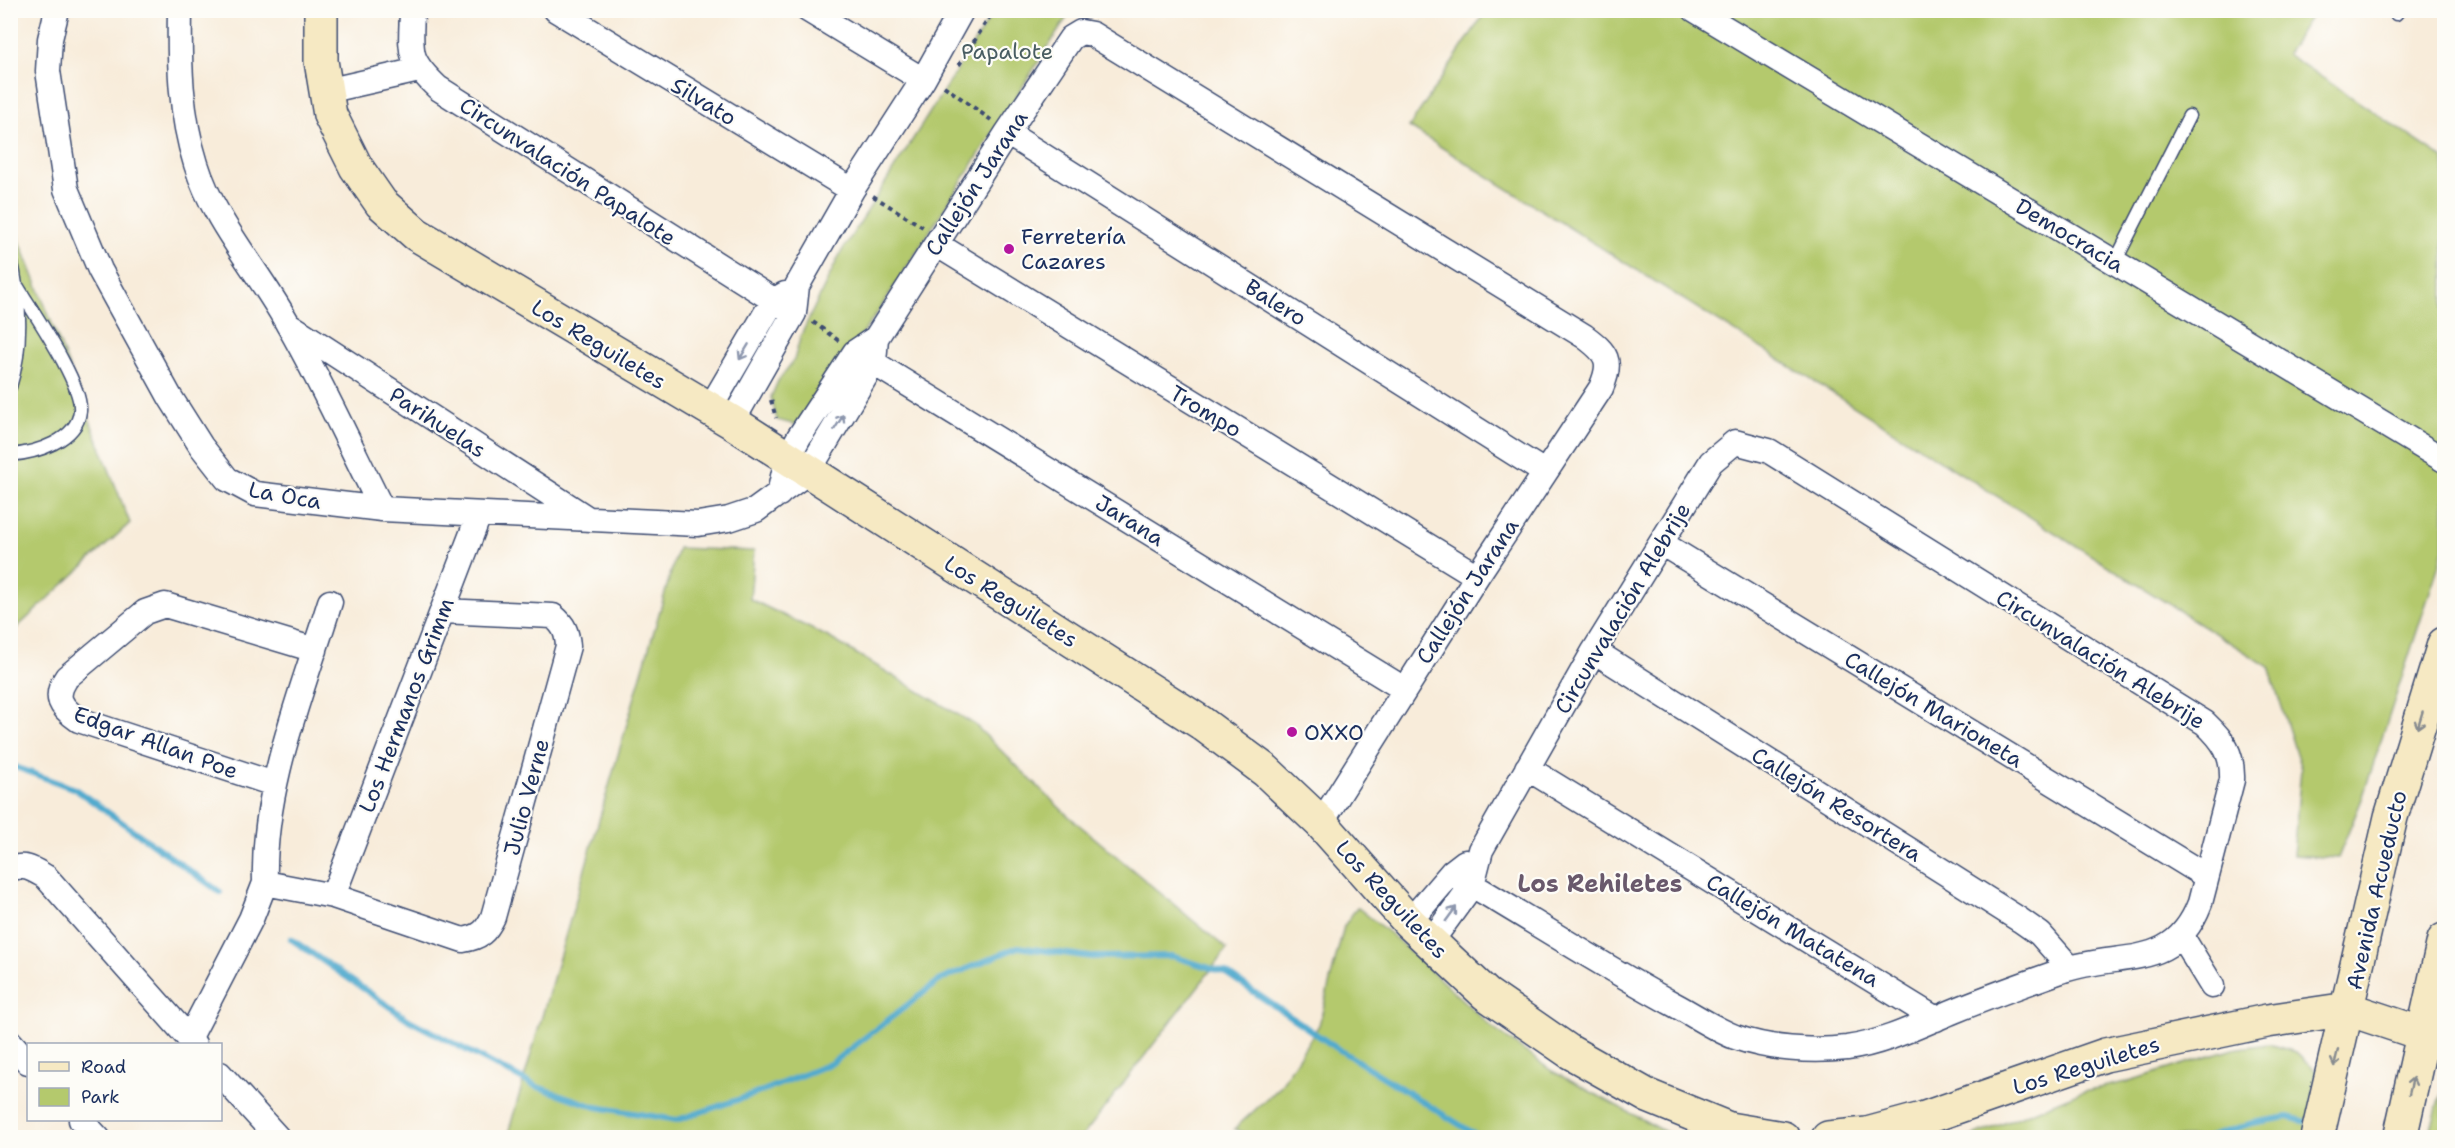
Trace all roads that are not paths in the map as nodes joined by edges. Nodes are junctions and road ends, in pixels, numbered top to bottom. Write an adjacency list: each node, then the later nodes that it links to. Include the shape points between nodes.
1 (57, 10): 30 (street, La Oca, via 48,71 66,189 100,270 201,446 227,479 255,494)
2 (180, 10): 22 (street, Parihuelas, via 185,126 196,166 219,215)
3 (321, 10): 11 (street, Los Reguiletes, via 321,61)
4 (412, 10): 9 (street, via 411,54)
5 (556, 10): 14 (street, Silvato)
6 (808, 10): 10 (street)
7 (962, 10): 10 (street)
8 (1695, 10): 17 (street, Democracia)
9 (419, 70): 11 (street); 20 (street, Circunvalación Papalote, via 438,88)
10 (936, 88): 14 (street)
11 (326, 91): 25 (street, Los Reguiletes, via 330,116 356,167 381,203 416,234)
12 (2189, 116): 17 (lane)
13 (1006, 133): 15 (street, Callejón Jarana); 29 (street, Balero); 29 (street, Callejón Jarana, via 1071,38 1081,33 1092,34 1584,336 1608,359 1608,373)
14 (852, 190): 18 (street)
15 (936, 244): 23 (street, Callejón Jarana); 34 (street, Trompo)
16 (10, 254): 19 (lane)
17 (2115, 262): 27 (street, Democracia)
18 (797, 286): 20 (street); 21 (street)
19 (18, 287): 24 (lane, via 21,334); 26 (lane, via 75,384 80,411 73,427 55,443 31,453)
20 (773, 301): 21 (street, Circunvalación Papalote); 25 (street, one-way to 25)
21 (794, 313): 25 (street)
22 (289, 325): 30 (street, Parihuelas); 32 (street, Parihuelas)
23 (864, 357): 28 (street, Callejón Jarana); 40 (street, Jarana)
24 (10, 387)
25 (721, 416): 28 (street, Los Reguiletes)
26 (10, 454)
27 (2445, 460)
28 (798, 466): 32 (street, La Oca, via 779,494 756,510 729,519 698,524); 43 (street, Los Reguiletes, via 1200,722 1266,771)
29 (1545, 472): 34 (street, Callejón Jarana)
30 (382, 509): 31 (street, La Oca)
31 (479, 515): 32 (street, La Oca); 36 (street, Los Hermanos Grimm)
32 (587, 519)
33 (1661, 543): 39 (street, Circunvalación Alebrije); 47 (street, Callejón Marioneta); 47 (street, Circunvalación Alebrije, via 1722,450 1735,442 1769,451 2205,723 2225,742 2232,762 2232,780)
34 (1477, 576): 40 (street, Callejón Jarana)
35 (330, 602): 38 (street)
36 (442, 611): 50 (street, Los Hermanos Grimm); 50 (street, Julio Verne, via 553,616 567,634 568,646 493,917 478,938 464,940)
37 (2445, 644): 56 (street, Avenida Acueducto, one-way to 56, via 2391,817)
38 (315, 650): 42 (street); 42 (street, Edgar Allan Poe, via 165,605 146,612 67,677 59,688 58,699 64,710 79,720)
39 (1594, 651): 41 (street, Circunvalación Alebrije); 54 (street, Callejón Resortera, via 2020,920 2040,934)
40 (1404, 689): 43 (street, Callejón Jarana)
41 (1527, 768): 44 (street, Circunvalación Alebrije); 57 (street, Callejón Matatena)
42 (274, 784): 48 (street, via 266,833)
43 (1321, 822): 51 (street, Los Reguiletes)
44 (1481, 850): 46 (street, Circunvalación Alebrije); 49 (street, Circunvalación Alebrije)
45 (15, 867): 60 (street, via 30,867 46,877)
46 (1452, 872): 49 (street); 51 (street, Circunvalación Alebrije)
47 (2206, 876): 52 (street, Circunvalación Alebrije, via 2194,919)
48 (265, 883): 50 (street); 60 (street)
49 (1472, 885): 51 (street, one-way to 49); 57 (street, via 1735,1037 1796,1050 1848,1047)
50 (333, 896)
51 (1420, 932): 66 (street, Los Reguiletes, via 1486,994 1570,1052 1648,1096 1729,1129)
52 (2182, 937): 54 (street, via 2145,956); 55 (street)
53 (2445, 940): 58 (street)
54 (2070, 968): 57 (street)
55 (2212, 986)
56 (2348, 1009): 58 (street); 67 (street, Los Reguiletes, via 2267,1021 2105,1055 1922,1119 1867,1134); 68 (street, Avenida Acueducto, one-way to 68)
57 (1936, 1019)
58 (2434, 1039): 69 (street, one-way to 58)
59 (10, 1042): 61 (street)
60 (191, 1042)
61 (27, 1061)
62 (222, 1076): 65 (street)
63 (83, 1121): 64 (street)
64 (98, 1137)
65 (278, 1137)
66 (1784, 1137)
67 (1828, 1137)
68 (2317, 1137)
69 (2400, 1137)

